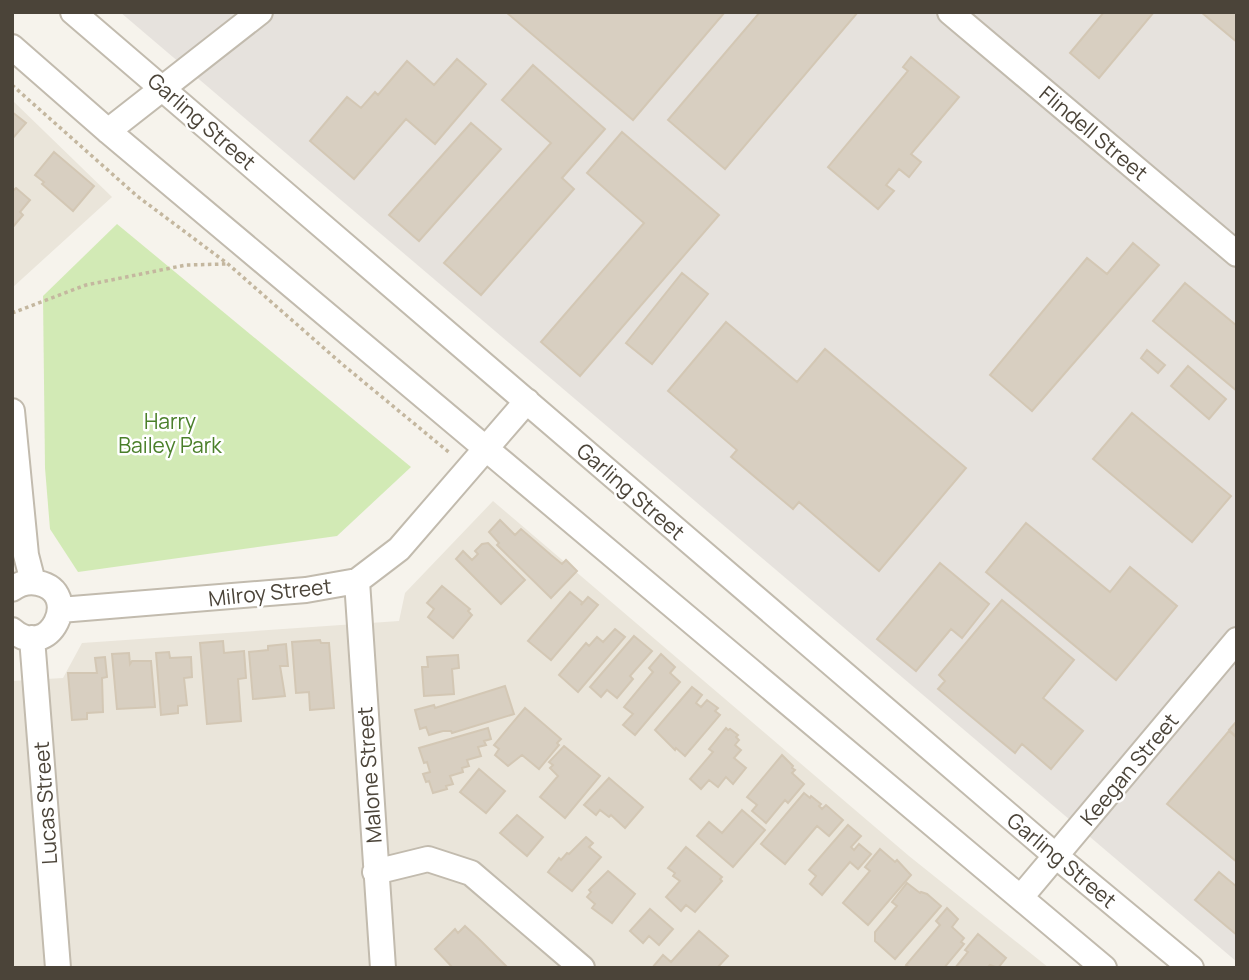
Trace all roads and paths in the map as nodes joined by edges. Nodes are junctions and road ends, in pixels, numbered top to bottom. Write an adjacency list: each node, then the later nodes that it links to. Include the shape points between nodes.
1 (73, 12): 6 (street, Garling Street)
2 (260, 12): 6 (street)
3 (950, 12): 8 (street, Flindell Street)
4 (12, 47): 7 (street)
5 (12, 85): 9 (path, via 137,196)
6 (162, 87): 7 (street); 11 (street, Garling Street)
7 (107, 131): 13 (street)
8 (1237, 254)
9 (228, 264): 10 (path, via 186,265 86,285); 14 (path)
10 (12, 313)
11 (527, 401): 13 (street, Milroy Street); 20 (street, Garling Street)
12 (12, 411): 16 (street, via 26,555)
13 (487, 448): 14 (street, Milroy Street); 22 (street)
14 (470, 468): 15 (street, Milroy Street, via 400,549)
15 (356, 582): 17 (street, Milroy Street); 21 (street, Malone Street)
16 (23, 586): 17 (street, via 49,588)
17 (60, 610): 18 (street, via 52,630 39,637)
18 (22, 634): 23 (street, Lucas Street)
19 (1237, 640): 20 (street, Keegan Street)
20 (1056, 856): 22 (street, Keegan Street); 27 (street, Garling Street)
21 (375, 872): 24 (street, Malone Street); 25 (street, via 428,859 471,873)
22 (1021, 897): 26 (street)
23 (58, 968)
24 (383, 968)
25 (582, 968)
26 (1104, 968)
27 (1191, 968)

